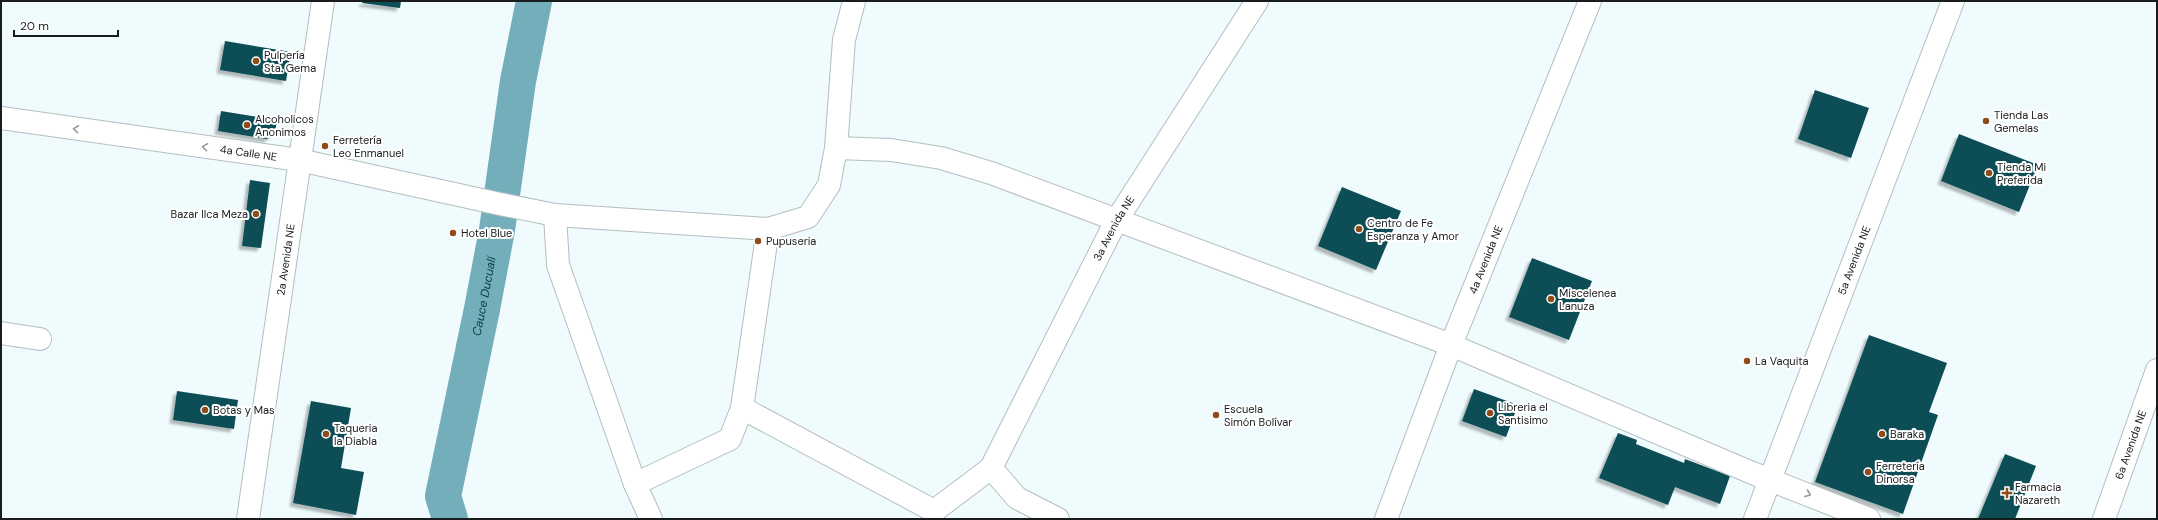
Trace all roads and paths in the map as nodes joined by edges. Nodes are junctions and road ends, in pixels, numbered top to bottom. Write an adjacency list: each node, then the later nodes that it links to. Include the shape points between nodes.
1 (323, 1): 8 (street, 2a Avenida NE)
2 (854, 1): 7 (street, via 844,40)
3 (1258, 1): 10 (street, 3a Avenida NE)
4 (1590, 1): 14 (street, 4a Avenida NE)
5 (1953, 1): 18 (street, 5a Avenida NE)
6 (1, 118): 8 (street, 4a Calle NE, one-way to 6)
7 (836, 148): 10 (street, via 892,150 941,158 991,173); 11 (street, via 829,185 808,216)
8 (299, 160): 9 (street, 4a Calle NE); 20 (street, 2a Avenida NE)
9 (555, 215): 11 (street, 4a Calle NE); 19 (street, via 558,265)
10 (1116, 221): 14 (street); 17 (street, 3a Avenida NE)
11 (768, 229): 16 (street)
12 (1, 333): 13 (street)
13 (40, 339)
14 (1451, 345): 18 (street); 23 (street, 4a Avenida NE)
15 (2157, 370): 26 (street, 6a Avenida NE)
16 (742, 408): 17 (street, via 934,511); 19 (street, via 730,439)
17 (991, 468): 22 (street, via 1017,498)
18 (1771, 480): 24 (street, 5a Avenida NE); 25 (street, one-way to 25)
19 (635, 484): 21 (street)
20 (248, 519)
21 (651, 519)
22 (1058, 519)
23 (1386, 519)
24 (1755, 519)
25 (1869, 519)
26 (2104, 519)

